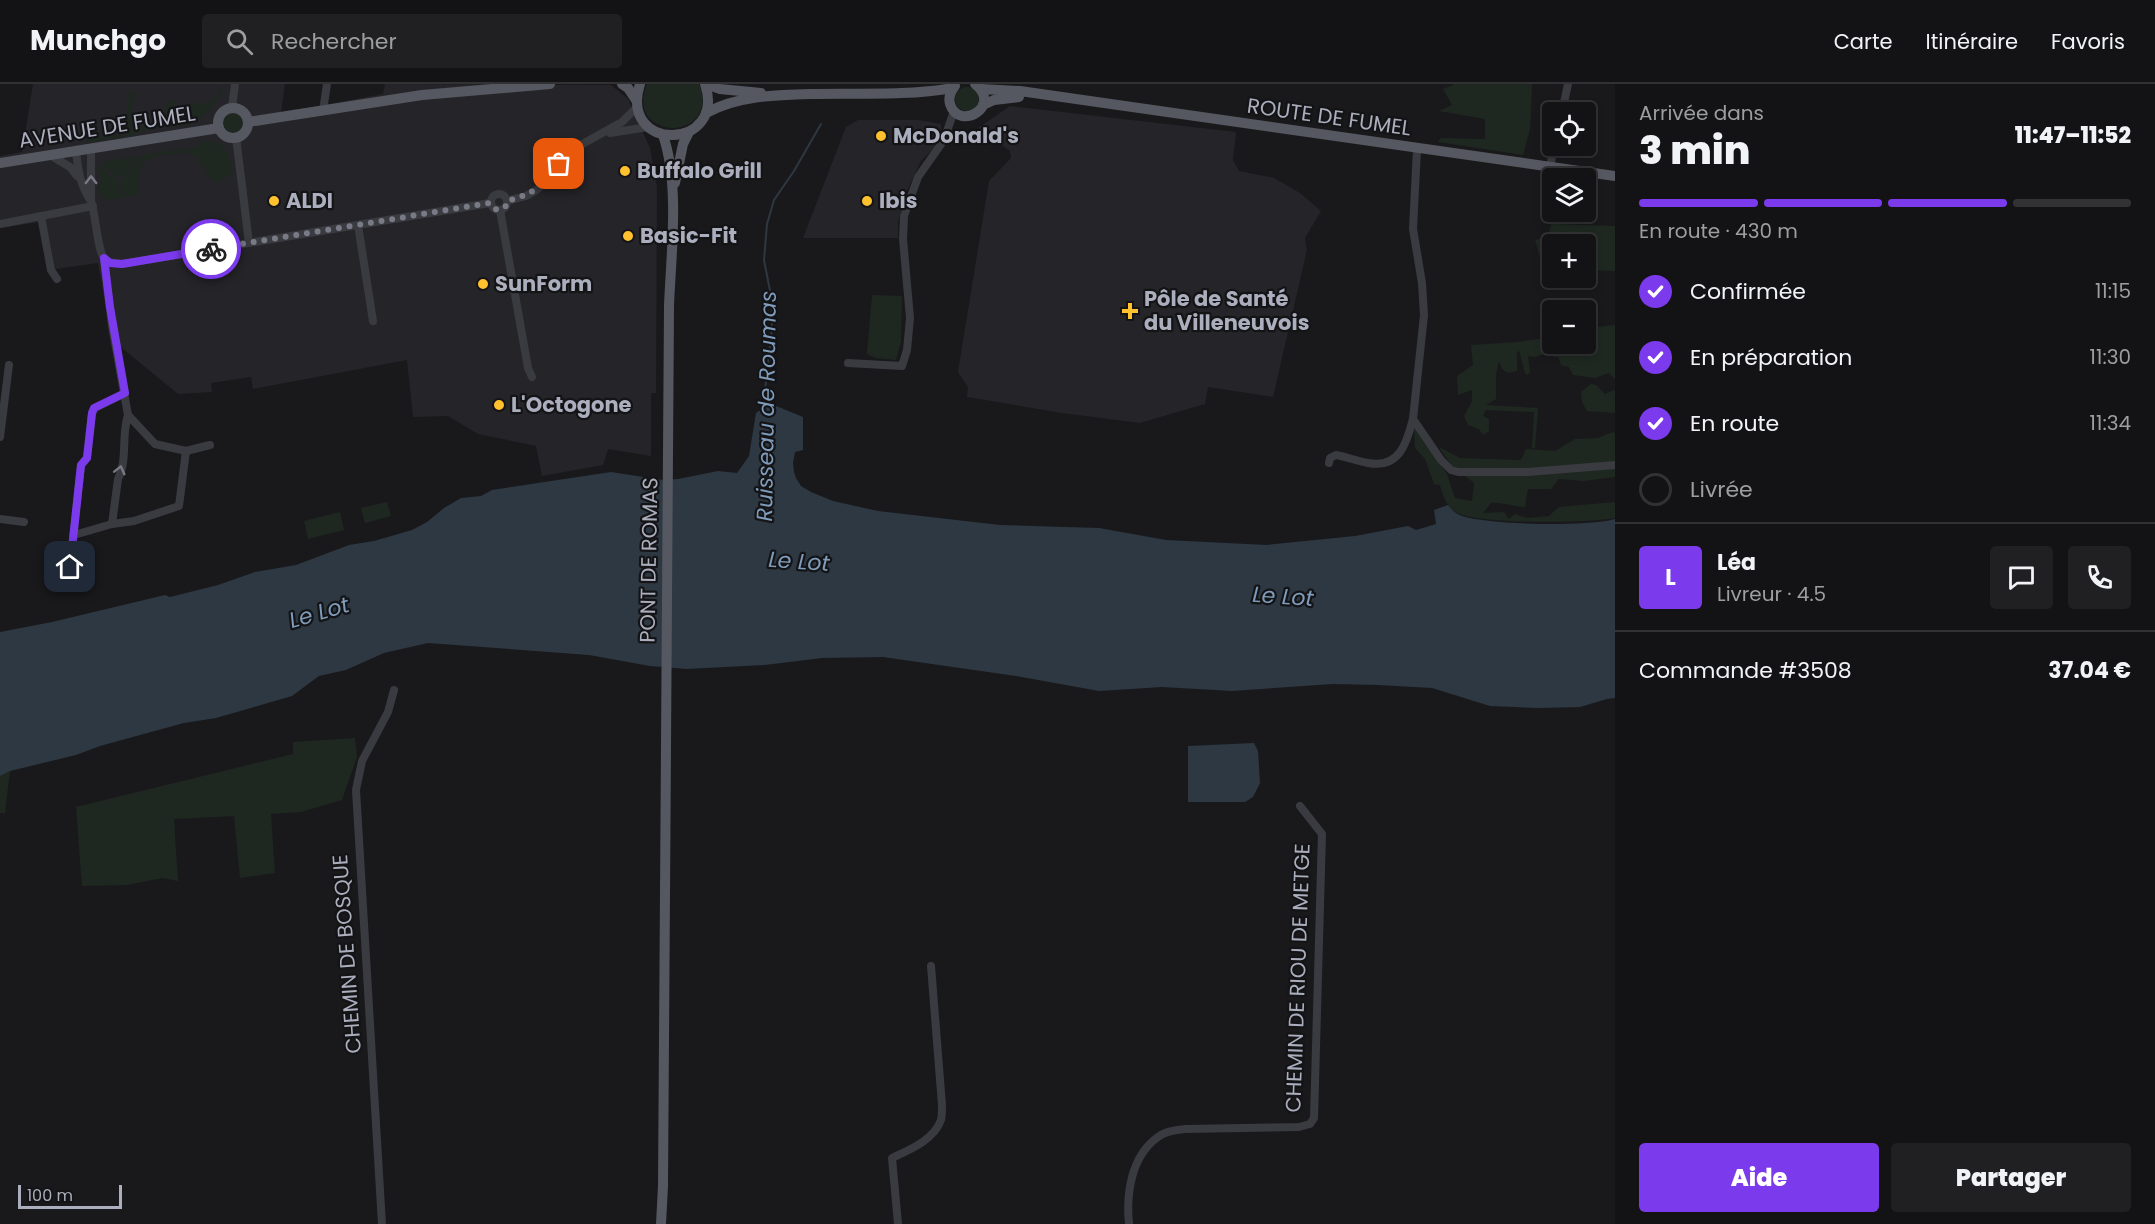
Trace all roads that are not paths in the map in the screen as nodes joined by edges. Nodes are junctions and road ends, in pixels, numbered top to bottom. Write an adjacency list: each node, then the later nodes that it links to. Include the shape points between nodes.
1 (235, 84): 16 (street)
2 (327, 84): 18 (street)
3 (550, 84): 18 (main road, via 422,95)
4 (622, 84): 14 (main road)
5 (640, 84): 14 (main road)
6 (705, 84): 12 (main road); 19 (main road)
7 (1568, 84): 13 (street)
8 (956, 86): 10 (main road); 17 (main road, via 950,95)
9 (978, 86): 11 (main road, ROUTE DE FUMEL); 15 (main road)
10 (912, 92): 12 (main road); 17 (main road, via 938,98)
11 (1038, 94): 15 (main road, ROUTE DE FUMEL); 28 (main road, ROUTE DE FUMEL)
12 (779, 95): 19 (main road, via 734,101)
13 (1564, 102)
14 (636, 104): 21 (main road); 24 (street, via 622,122)
15 (983, 105): 17 (main road, ROUTE DE FUMEL, via 977,113)
16 (232, 108): 20 (main road, via 242,110); 22 (main road, via 221,115)
17 (956, 110): 48 (street, via 944,140 918,177 904,216 910,318 903,366)
18 (322, 111): 20 (main road)
19 (706, 113): 23 (main road)
20 (248, 123): 26 (main road, via 246,130)
21 (648, 127): 24 (street); 25 (main road)
22 (219, 128): 26 (main road, via 226,136); 27 (main road, AVENUE DE FUMEL)
23 (689, 132): 25 (main road); 36 (main road)
24 (603, 134): 37 (street, via 577,147 538,189)
25 (663, 135): 36 (main road, via 670,154)
26 (236, 137): 44 (street)
27 (91, 149): 29 (main road, AVENUE DE FUMEL); 39 (street, one-way to 27)
28 (1417, 149): 33 (main road, ROUTE DE FUMEL); 53 (street, via 1413,229 1424,315)
29 (76, 151): 30 (main road, AVENUE DE FUMEL); 35 (street)
30 (50, 155): 32 (main road, AVENUE DE FUMEL); 35 (street)
31 (1552, 156): 33 (street)
32 (0, 163)
33 (1550, 167): 34 (main road, ROUTE DE FUMEL)
34 (1615, 176)
35 (78, 177): 39 (street)
36 (673, 195): 69 (main road, PONT DE ROMAS)
37 (507, 201): 38 (street, via 497,193); 40 (street)
38 (490, 203): 40 (street); 43 (street)
39 (92, 204): 41 (street); 45 (street)
40 (500, 210): 50 (street)
41 (41, 216): 42 (street); 46 (street, via 51,270)
42 (0, 224)
43 (358, 225): 44 (street); 47 (street)
44 (249, 243): 45 (street, via 122,264)
45 (104, 258): 51 (street)
46 (57, 279)
47 (372, 321)
48 (848, 363)
49 (9, 365): 54 (street)
50 (532, 377)
51 (125, 393): 52 (street); 63 (street, via 94,408 92,413 87,458 81,465)
52 (128, 416): 57 (street, via 155,444); 62 (street, one-way to 52)
53 (1413, 419): 58 (street, via 1403,449 1391,460 1374,464 1336,455); 59 (street, via 1441,460 1458,472)
54 (1, 422): 55 (street)
55 (0, 437)
56 (210, 445): 57 (street)
57 (186, 451): 62 (street, via 179,506)
58 (1329, 463)
59 (1615, 465)
60 (0, 519): 61 (street)
61 (24, 522)
62 (112, 525): 63 (street)
63 (74, 535): 64 (street)
64 (70, 567)
65 (394, 690): 68 (street, CHEMIN DE BOSQUE, via 388,712 362,761 356,790)
66 (1300, 806): 71 (street, CHEMIN DE RIOU DE METGE, via 1322,834 1314,1118 1310,1124 1299,1127 1185,1129 1159,1136 1134,1168 1128,1195)
67 (931, 966): 70 (street, via 941,1120 916,1146 892,1158)
68 (382, 1224)
69 (661, 1224)
70 (898, 1224)
71 (1129, 1224)

